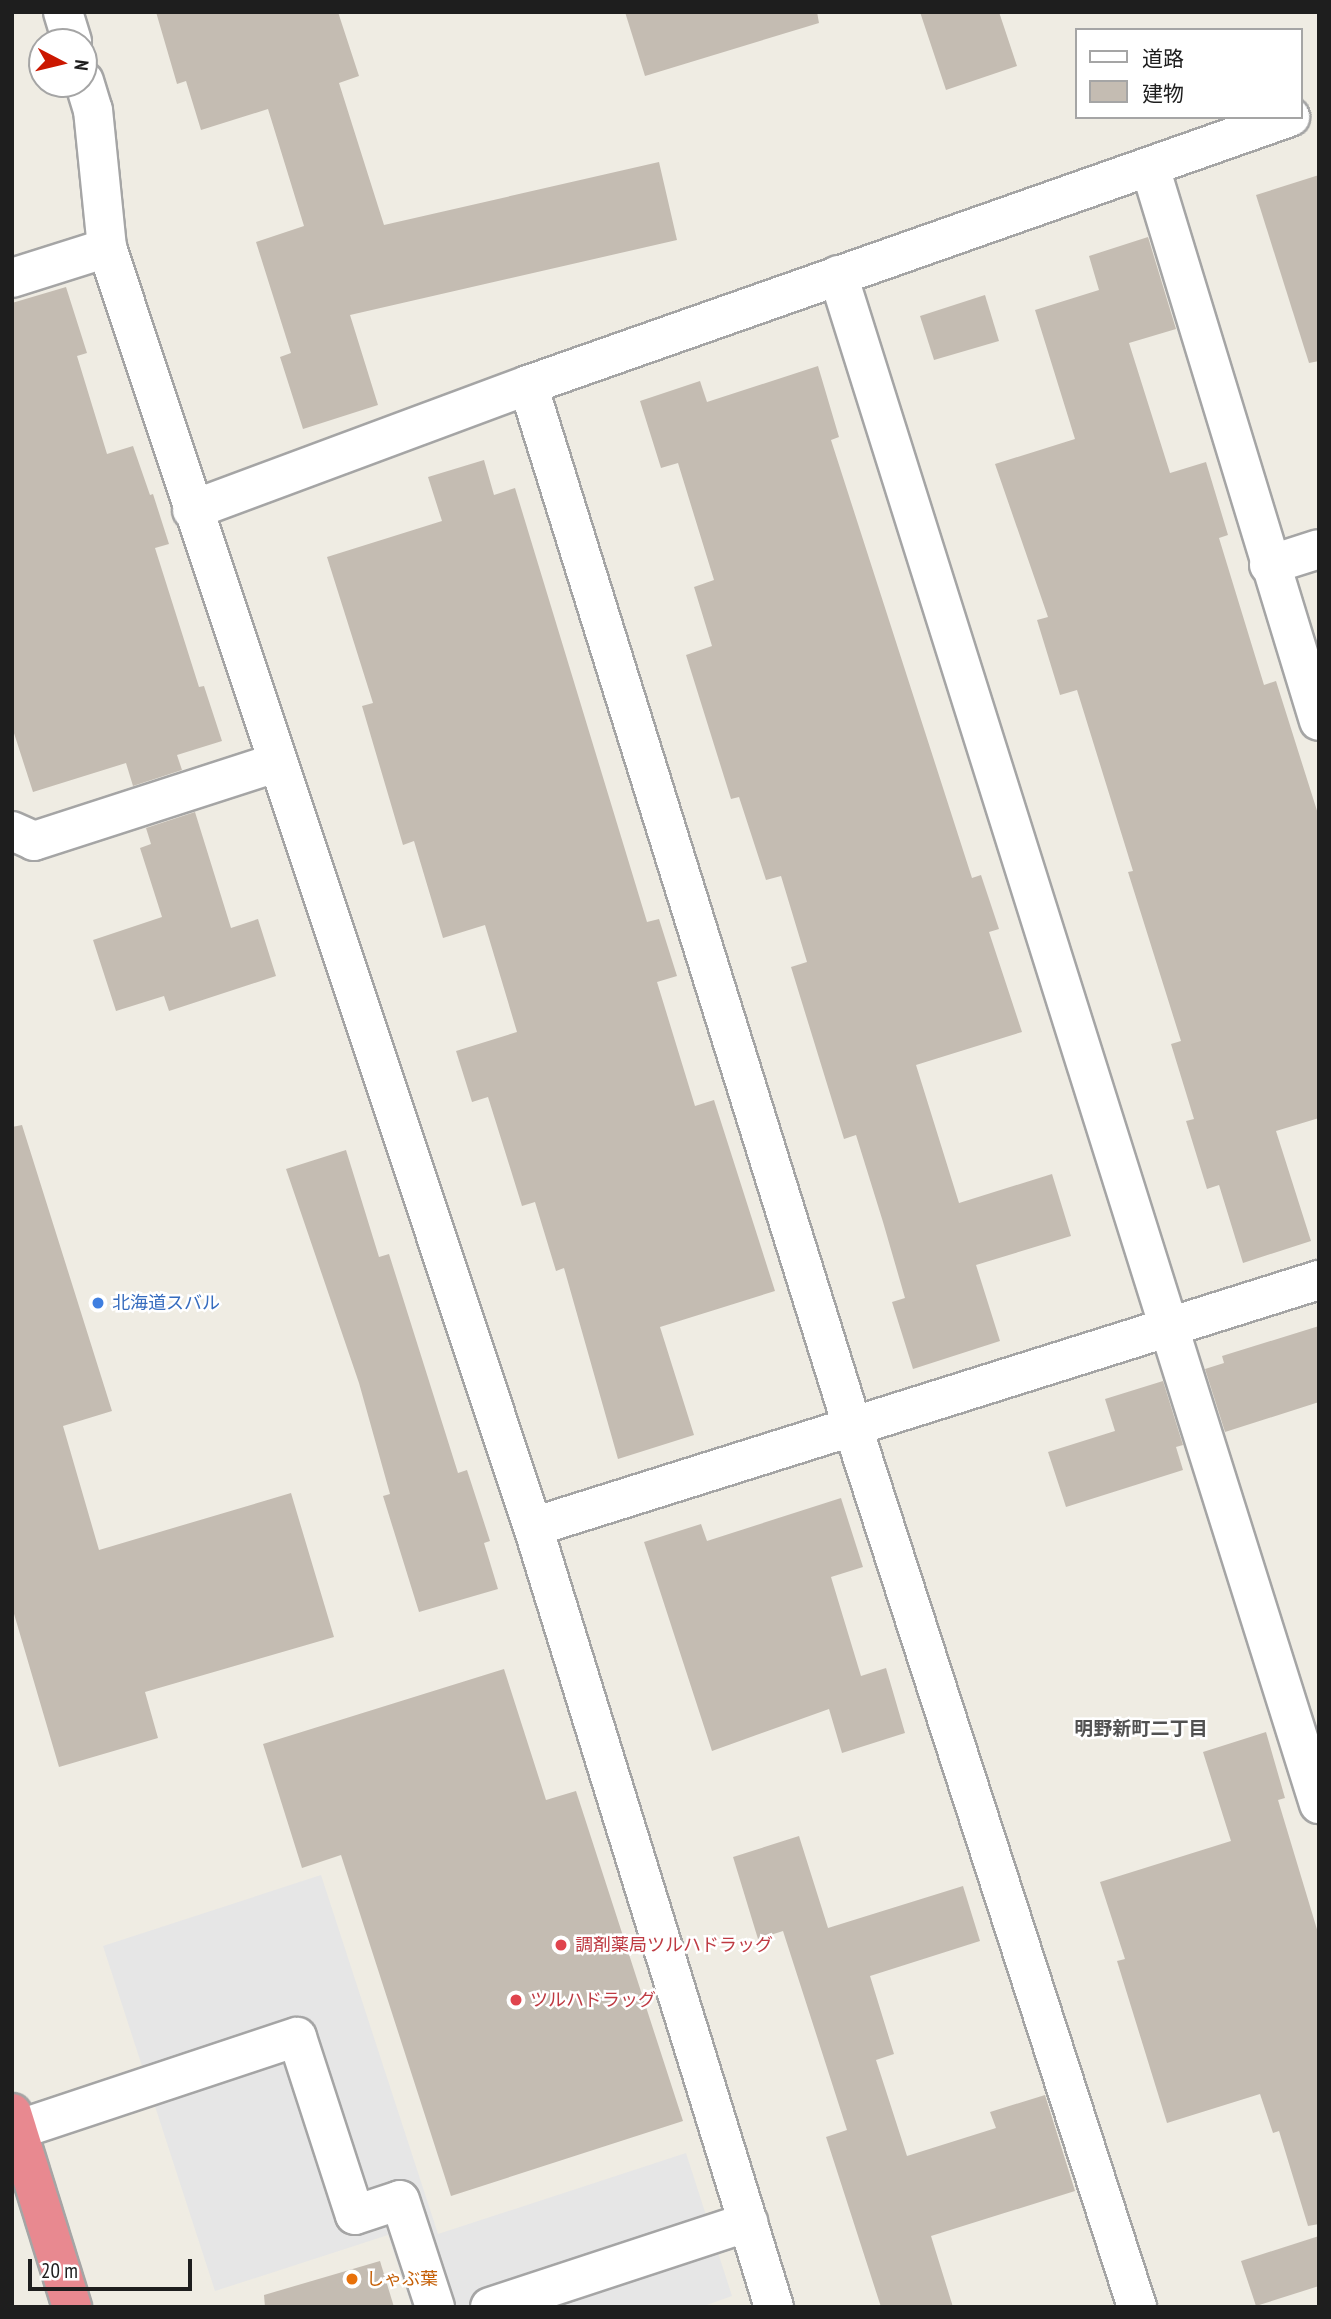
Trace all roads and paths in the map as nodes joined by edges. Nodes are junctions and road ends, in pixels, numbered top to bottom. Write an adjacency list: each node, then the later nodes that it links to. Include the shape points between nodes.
1 (89, 98): 4 (street)
2 (1284, 119): 3 (street)
3 (1150, 167): 5 (street); 10 (street)
4 (107, 248): 6 (street); 8 (street)
5 (838, 275): 7 (street); 15 (street)
6 (12, 278)
7 (528, 385): 8 (street); 16 (street)
8 (192, 510): 12 (street)
9 (1319, 549): 10 (street)
10 (1269, 565): 11 (street)
11 (1319, 721)
12 (276, 762): 13 (street, via 34,841); 17 (street)
13 (12, 831)
14 (1319, 1280): 15 (street)
15 (1165, 1325): 16 (street); 18 (street)
16 (852, 1425): 17 (street); 25 (street)
17 (533, 1527): 20 (street)
18 (1319, 1804)
19 (17, 2145): 21 (highway); 22 (street, via 297,2037 355,2215 400,2200)
20 (748, 2222): 23 (street); 24 (street)
21 (72, 2307)
22 (435, 2307)
23 (490, 2307)
24 (774, 2307)
25 (1137, 2307)

